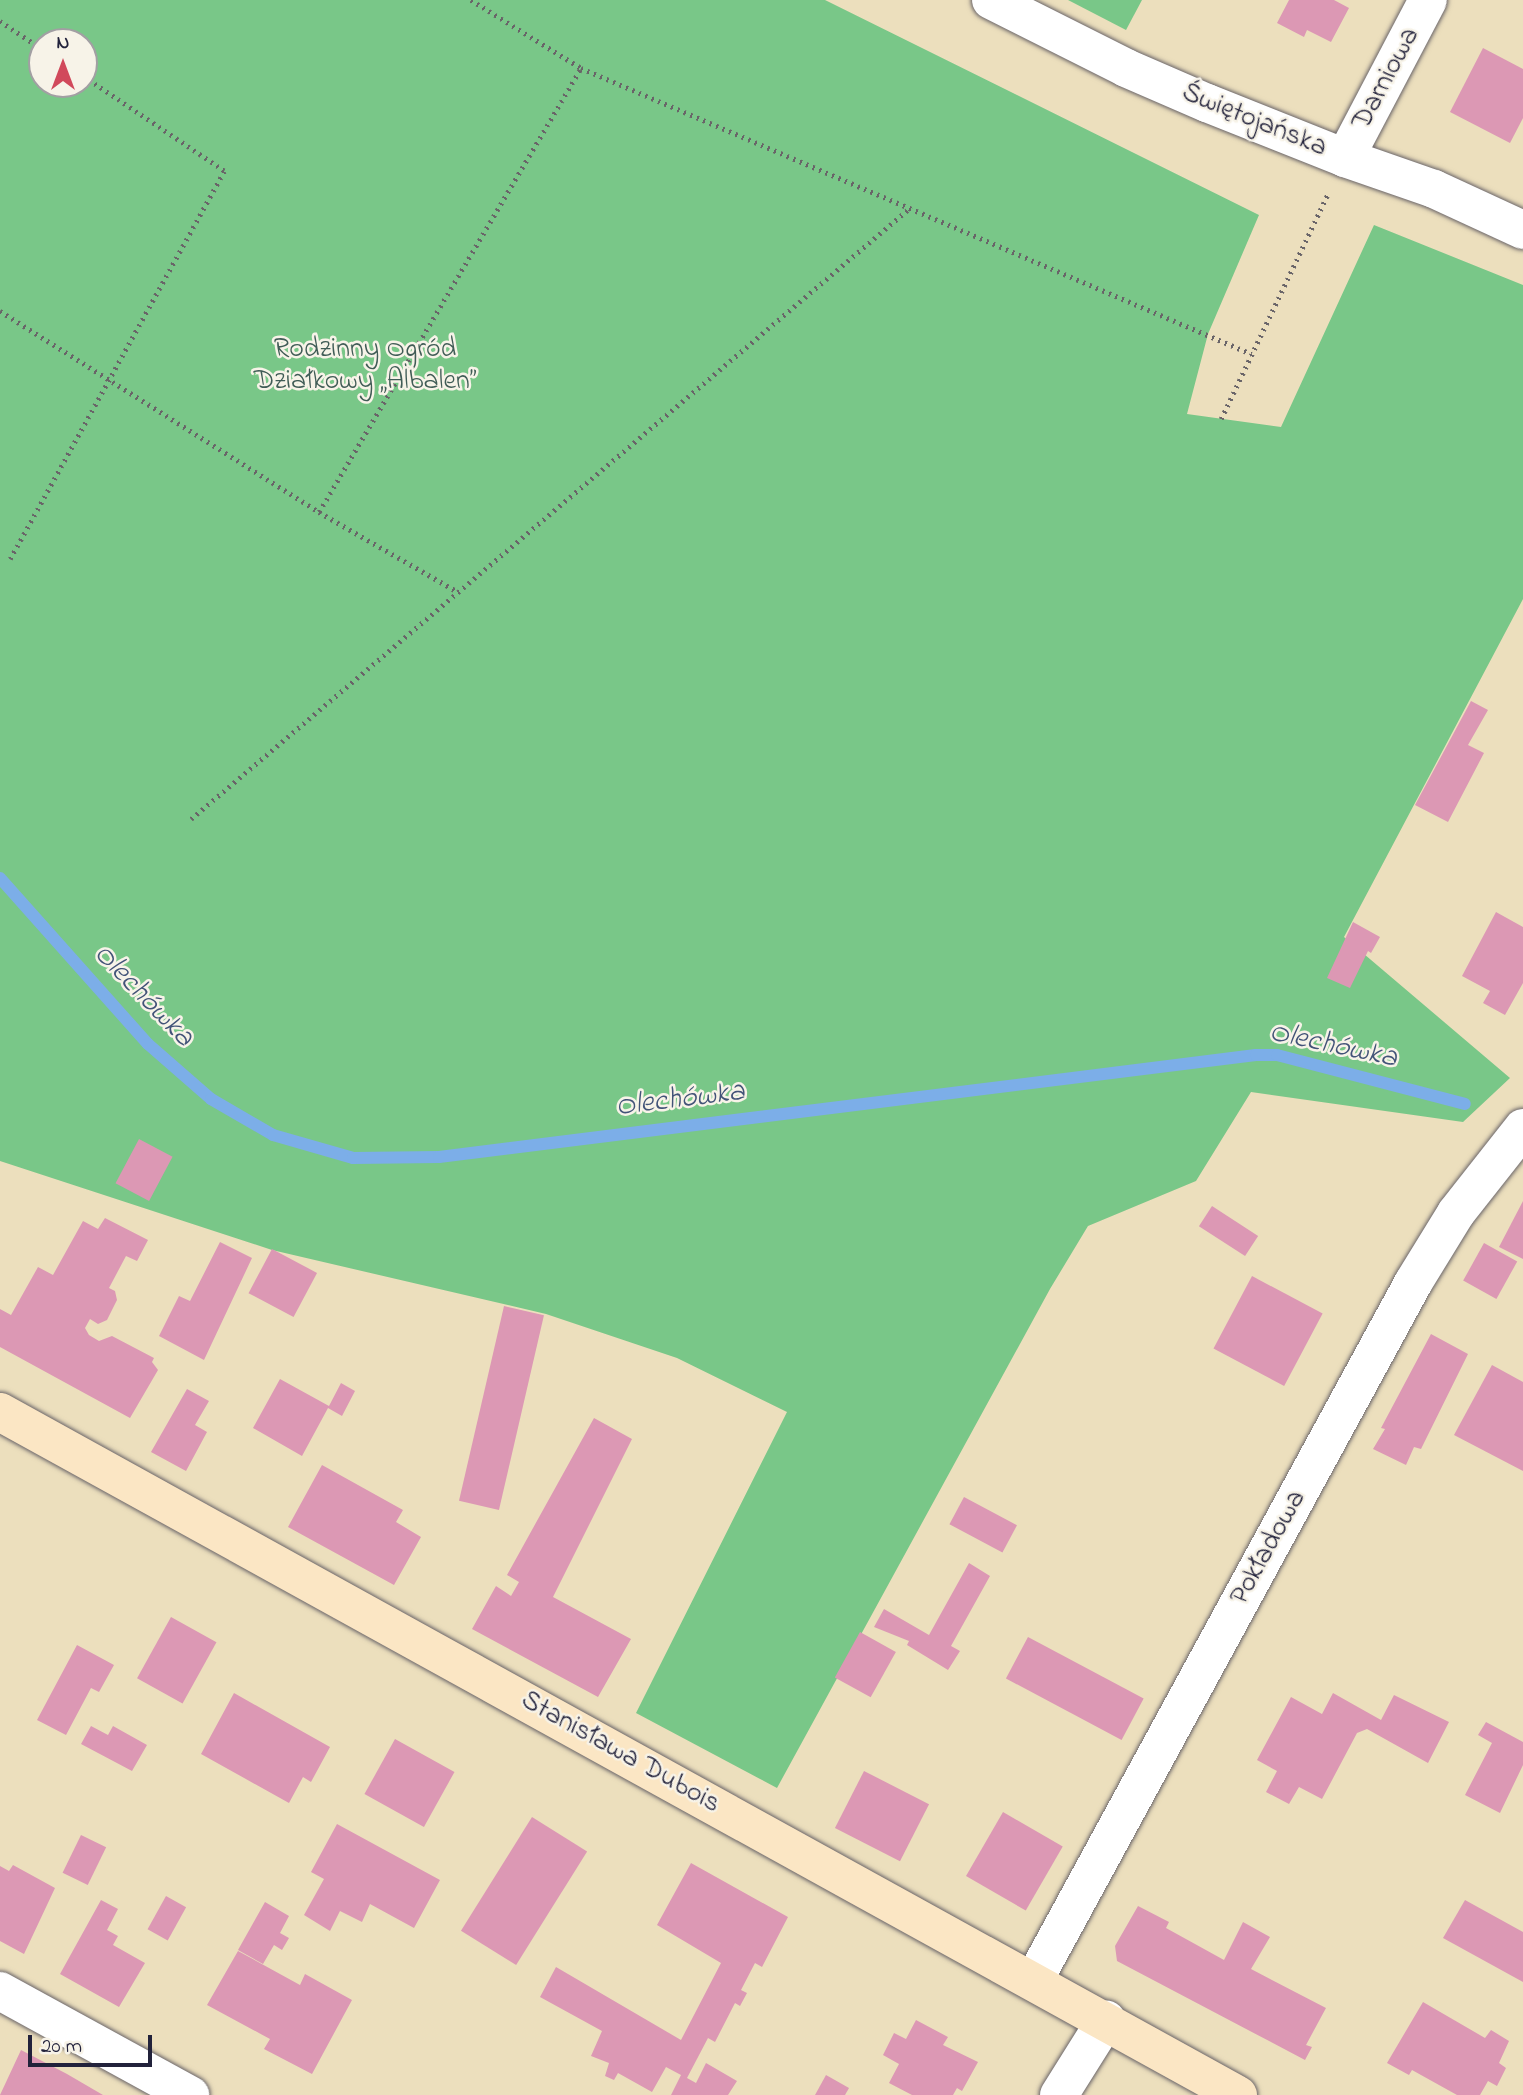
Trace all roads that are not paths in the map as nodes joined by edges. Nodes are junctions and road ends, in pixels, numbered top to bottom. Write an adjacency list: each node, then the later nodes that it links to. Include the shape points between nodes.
1 (991, 0): 3 (street, Świętojańska, via 1126,68)
2 (1428, 0): 3 (street, Darniowa)
3 (1345, 158): 4 (street, Świętojańska, via 1434,189)
4 (1523, 230)
5 (1523, 1128): 7 (street, Pokładowa, via 1456,1213 1413,1283)
6 (0, 1412): 7 (street, Stanisława Dubois)
7 (1034, 1980): 9 (street, Stanisława Dubois)
8 (0, 1991): 10 (street)
9 (1106, 2020): 11 (street); 12 (street, Stanisława Dubois)
10 (190, 2095)
11 (1059, 2095)
12 (1238, 2095)

